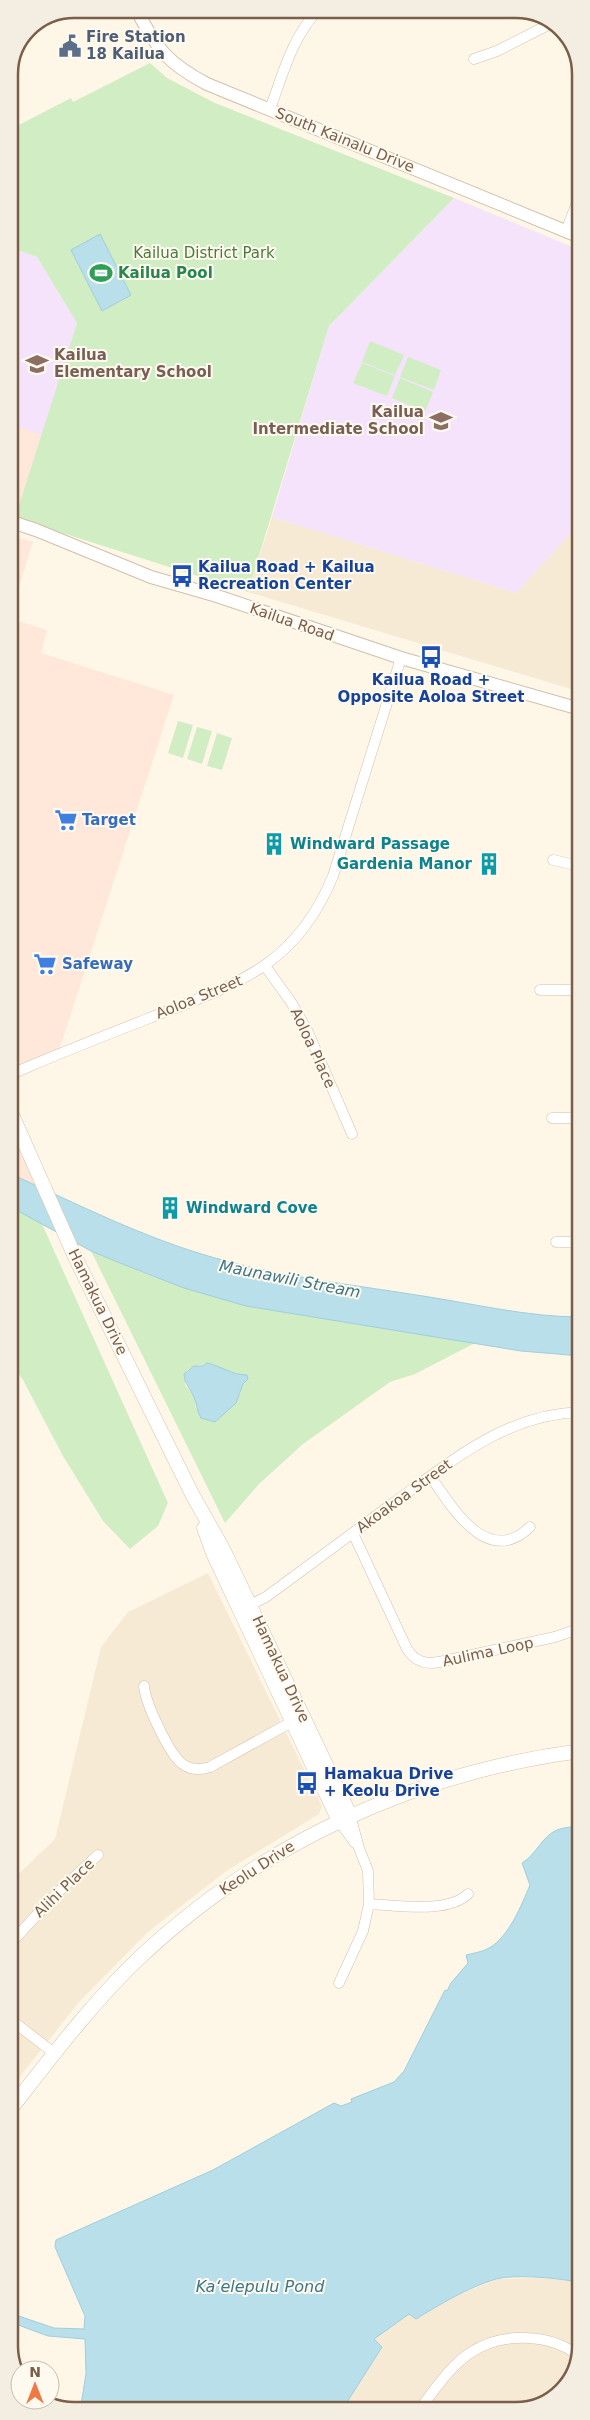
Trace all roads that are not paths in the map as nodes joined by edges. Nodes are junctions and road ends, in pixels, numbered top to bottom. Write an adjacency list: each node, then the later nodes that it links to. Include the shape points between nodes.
1 (141, 18): 5 (street, South Kainalu Drive, via 159,49 178,68 207,84)
2 (311, 18): 5 (street, via 294,43)
3 (546, 26): 4 (street)
4 (474, 59)
5 (270, 109): 7 (street, South Kainalu Drive)
6 (572, 216): 7 (street)
7 (566, 232): 8 (street, South Kainalu Drive)
8 (572, 234)
9 (18, 524): 10 (street, Kailua Road, via 152,577)
10 (401, 658): 11 (street, Kailua Road); 14 (street, Aoloa Street, via 327,891 302,931)
11 (572, 705)
12 (553, 860): 13 (street)
13 (572, 864)
14 (266, 966): 17 (street, Aoloa Street, via 228,987); 21 (street, Aoloa Place, via 307,1030)
15 (540, 990): 16 (street)
16 (572, 990)
17 (18, 1071)
18 (552, 1118): 19 (street)
19 (572, 1118)
20 (18, 1130): 28 (main road, Hamakua Drive, via 76,1259 192,1494 213,1553)
21 (352, 1134)
22 (556, 1242): 23 (street)
23 (572, 1242)
24 (572, 1413): 25 (street, Akoakoa Street, via 540,1417 508,1427 478,1442)
25 (431, 1476): 26 (street, via 462,1520 483,1536 506,1540); 27 (street, Akoakoa Street)
26 (530, 1527)
27 (353, 1533): 28 (street, Akoakoa Street, via 266,1597); 29 (street, Aulima Loop, via 407,1649 423,1662 439,1662)
28 (246, 1607): 31 (main road, Hamakua Drive)
29 (572, 1631)
30 (144, 1686): 31 (street, via 148,1705 176,1758 184,1766 194,1769 210,1767)
31 (298, 1718): 33 (main road, Hamakua Drive)
32 (572, 1752): 33 (main road, Keolu Drive, via 468,1773 405,1793)
33 (345, 1818): 36 (street, Hamakua Drive, via 368,1871); 40 (main road, Keolu Drive, via 259,1865 181,1921 111,1987)
34 (98, 1854): 37 (street, Alihi Place)
35 (468, 1894): 36 (street, via 443,1905)
36 (370, 1904): 38 (street, Hamakua Drive, via 363,1931)
37 (18, 1935)
38 (340, 1983)
39 (18, 2025): 40 (street)
40 (54, 2054): 41 (main road, Keolu Drive)
41 (18, 2100)
42 (572, 2350): 43 (street, via 526,2337 483,2345 458,2364)
43 (426, 2402)

